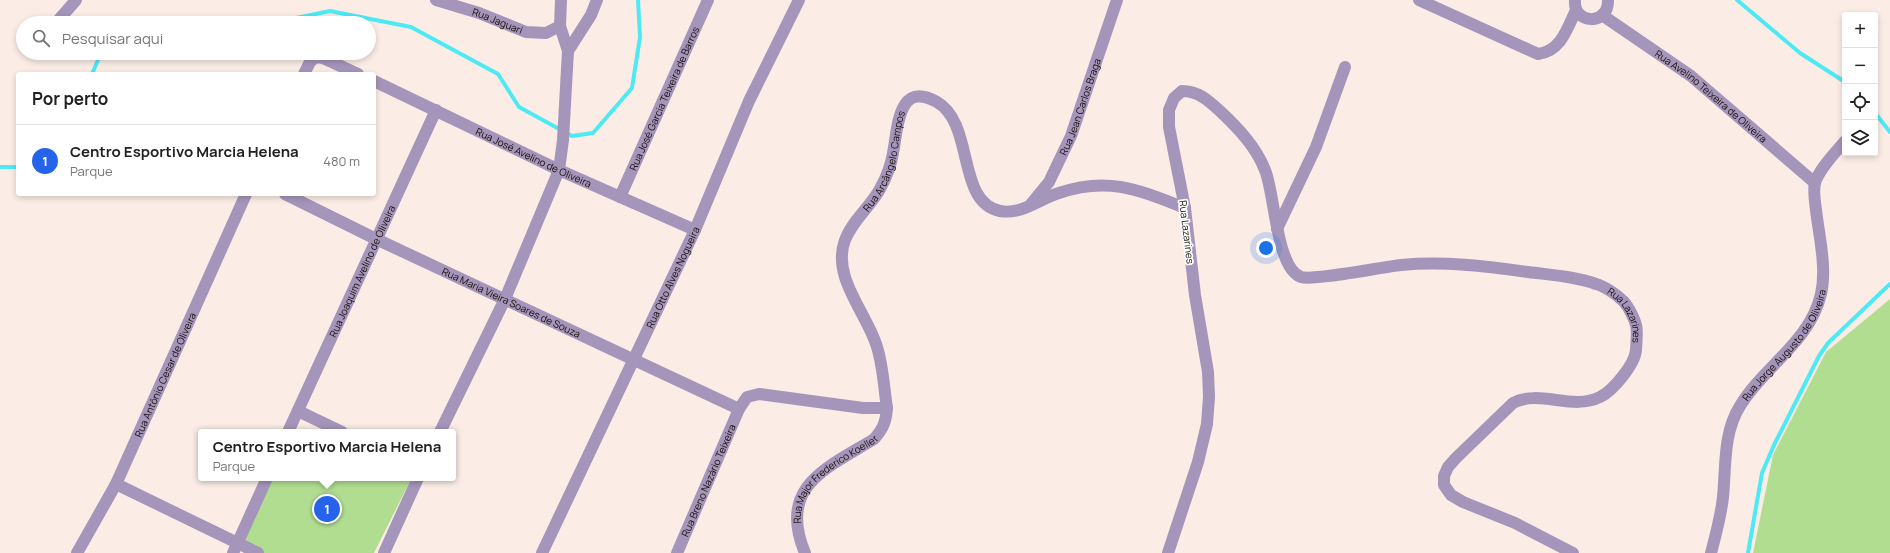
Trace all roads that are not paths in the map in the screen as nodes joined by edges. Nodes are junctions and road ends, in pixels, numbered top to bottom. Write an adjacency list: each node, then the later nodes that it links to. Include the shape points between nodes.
1 (76, 0): 12 (street)
2 (436, 0): 13 (street, Rua Jaguari, via 479,13 526,32 546,33)
3 (561, 0): 13 (street)
4 (597, 0): 14 (street, via 591,15)
5 (708, 0): 27 (street, Rua José Garcia Teixeira de Barros)
6 (799, 0): 31 (street, Rua Otto Alves Nogueira, via 749,101)
7 (1117, 0): 28 (street, Rua Jean Carlos Braga, via 1071,136 1049,182)
8 (1419, 0): 10 (street, via 1538,54 1547,53 1558,45)
9 (1608, 0): 11 (street, via 1608,6)
10 (1576, 5): 11 (street, via 1579,14 1588,19)
11 (1602, 15): 24 (street, Rua Avelino Teixeira de Oliveira, via 1691,76)
12 (62, 16)
13 (560, 26): 14 (street)
14 (568, 51): 23 (street)
15 (312, 60): 18 (street)
16 (327, 60): 19 (street)
17 (1345, 67): 30 (street, via 1316,147)
18 (305, 72)
19 (354, 72)
20 (376, 83): 21 (street, Rua José Avelino de Oliveira)
21 (436, 110): 23 (street, Rua José Avelino de Oliveira); 32 (street, Rua Joaquim Avelino de Oliveira)
22 (1842, 145): 24 (street)
23 (559, 170): 27 (street, Rua José Avelino de Oliveira); 33 (street)
24 (1815, 183): 53 (street, Rua Jorge Augusto de Oliveira, via 1823,269 1822,293 1815,314 1802,334 1755,386 1732,422 1727,446 1720,520)
25 (245, 196): 43 (street, Rua Antônio Cesar de Oliveira)
26 (289, 196): 32 (street, Rua Maria Vieira Soares de Souza)
27 (620, 197): 31 (street, Rua José Avelino de Oliveira)
28 (1029, 207): 29 (street, Rua Arcângelo Campos, via 1057,193 1084,186 1108,184 1150,194); 35 (street, Rua Arcângelo Campos, via 1013,211 999,210 978,196 971,182 957,127 949,112 928,98 911,98 899,119 893,154 883,183 854,224 845,240 841,255 849,287 877,347)
29 (1185, 208): 30 (street, Rua Lazarines, via 1169,127 1169,110 1174,98 1182,91 1190,91 1202,95 1244,135 1257,152 1273,196); 51 (street, Rua Lazarines, via 1195,296 1208,372 1209,397 1207,424 1198,462)
30 (1277, 229): 52 (street, Rua Lazarines, via 1288,264 1294,273 1302,277 1312,278 1433,262 1472,264 1568,277 1598,284 1623,300 1638,324 1636,354 1619,382 1599,397 1576,402 1522,398 1513,403 1456,458 1444,476 1444,485 1451,495 1515,523)
31 (695, 230): 34 (street, Rua Otto Alves Nogueira)
32 (376, 239): 33 (street, Rua Maria Vieira Soares de Souza); 37 (street, Rua Joaquim Avelino de Oliveira)
33 (505, 299): 34 (street, Rua Maria Vieira Soares de Souza); 40 (street)
34 (634, 360): 36 (street, Rua Maria Vieira Soares de Souza); 48 (street, Rua Otto Alves Nogueira)
35 (887, 408): 36 (street, via 863,408 759,394 747,397); 50 (street, Rua Major Frederico Koeller, via 886,421 874,439 817,474 806,489 798,508 800,540)
36 (739, 409): 49 (street, Rua Breno Nazário Teixeira)
37 (298, 411): 38 (street, Rua Joaquim Avelino de Oliveira); 39 (street)
38 (289, 429)
39 (336, 429)
40 (441, 429)
41 (266, 481): 44 (street)
42 (417, 481): 47 (street)
43 (116, 484): 44 (street); 45 (street, Rua Antônio Cesar de Oliveira)
44 (235, 548): 46 (street)
45 (77, 553)
46 (258, 553)
47 (384, 553)
48 (542, 553)
49 (677, 553)
50 (805, 553)
51 (1168, 553)
52 (1573, 553)
53 (1711, 553)

